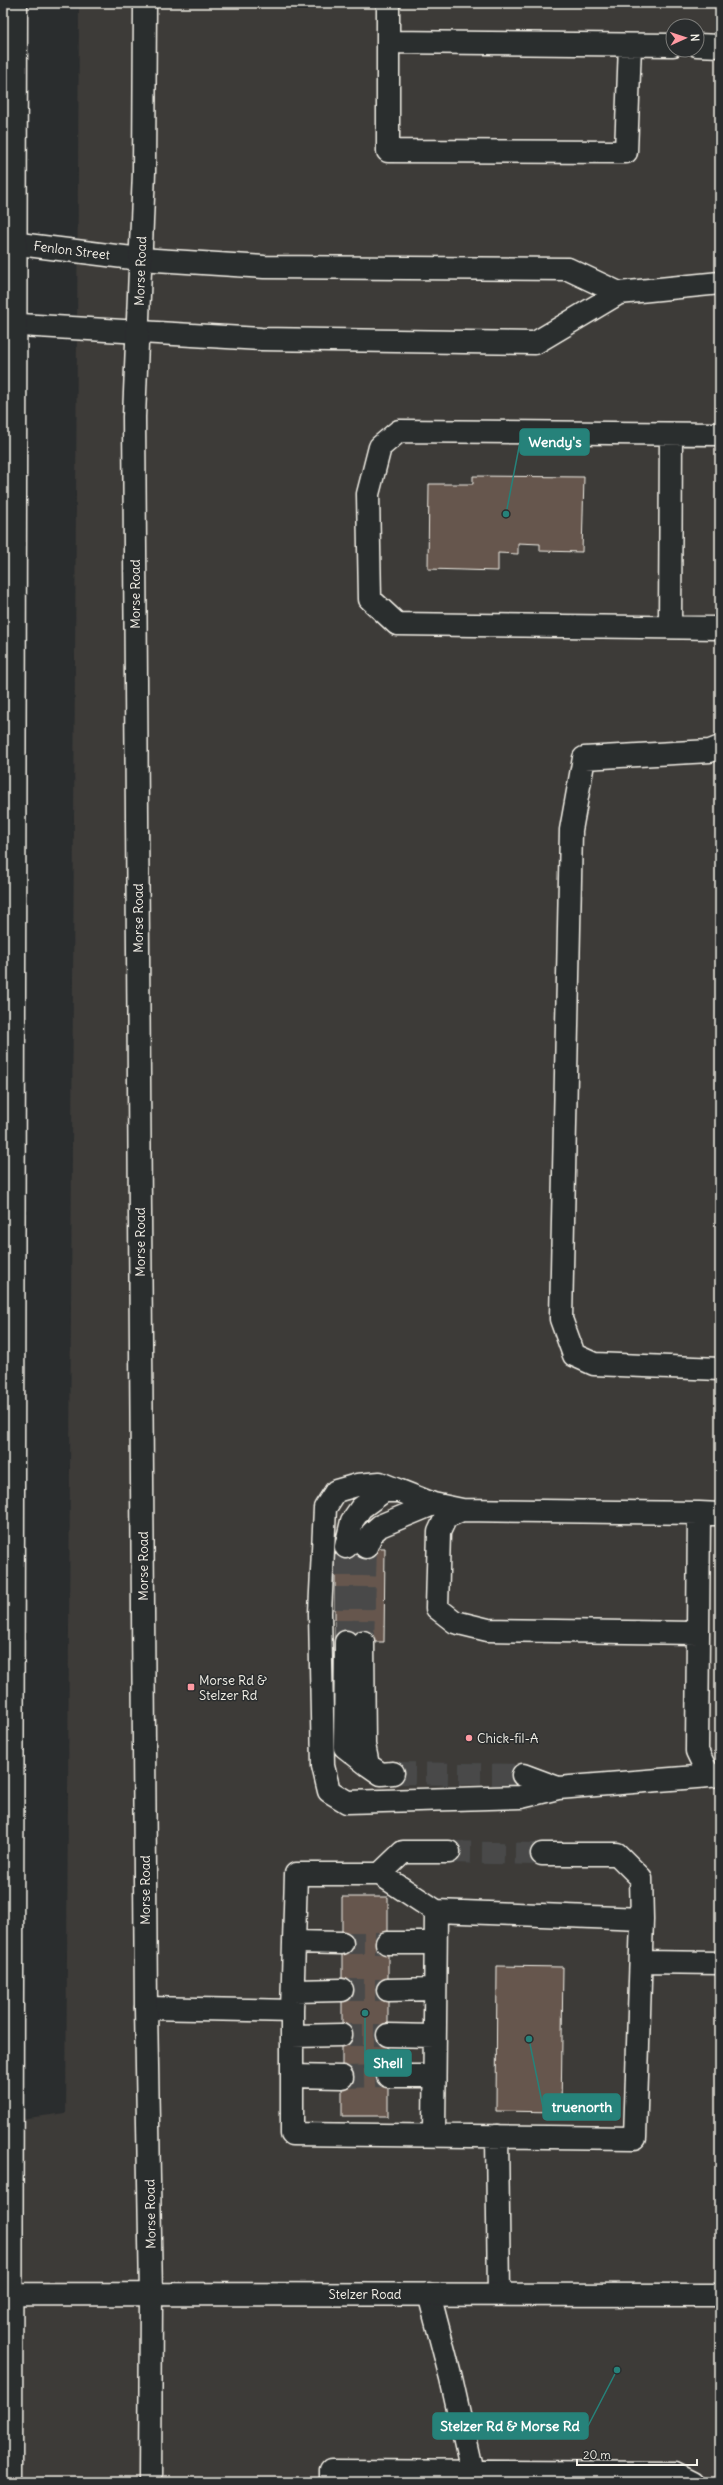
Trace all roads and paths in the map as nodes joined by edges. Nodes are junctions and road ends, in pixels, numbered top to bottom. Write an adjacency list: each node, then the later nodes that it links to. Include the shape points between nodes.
1 (16, 3): 9 (main road)
2 (145, 3): 10 (main road, Morse Road, via 144,172)
3 (388, 3): 4 (main road)
4 (388, 42): 5 (main road); 5 (main road, via 388,151 626,152)
5 (630, 45): 6 (main road)
6 (665, 45)
7 (705, 45): 8 (main road)
8 (720, 46)
9 (10, 242): 10 (main road, Fenlon Street); 13 (main road)
10 (140, 259): 12 (main road, Fenlon Street, via 264,266 568,269); 14 (main road, Morse Road)
11 (720, 283): 12 (main road)
12 (620, 293): 14 (main road, via 535,343 261,339)
13 (10, 324): 14 (main road); 57 (main road)
14 (137, 332): 46 (main road, Morse Road, via 134,425)
15 (671, 434): 16 (main road); 17 (main road); 17 (main road, via 399,431 380,447 368,494 370,599 397,624)
16 (720, 434)
17 (670, 627): 18 (main road)
18 (720, 628)
19 (720, 747): 20 (main road, via 710,751 584,758 571,830 561,1320 574,1355 594,1364)
20 (720, 1369)
21 (400, 1491): 22 (main road); 22 (main road, via 384,1491 361,1508 352,1521 356,1547 380,1526); 30 (main road, via 380,1483 357,1485 336,1491 324,1508 320,1621 323,1766 329,1791 347,1802 521,1797)
22 (433, 1504): 23 (main road)
23 (462, 1510): 24 (main road); 25 (main road, via 446,1517 439,1532 437,1608 455,1622 488,1630)
24 (710, 1513): 25 (main road)
25 (697, 1633): 29 (main road, via 697,1751)
26 (354, 1642): 27 (main road, via 345,1747 380,1774)
27 (392, 1773)
28 (523, 1775): 30 (main road)
29 (715, 1776): 30 (main road)
30 (558, 1788)
31 (449, 1852): 33 (main road, via 403,1852)
32 (542, 1854): 35 (main road, via 617,1854 641,1878)
33 (380, 1874): 34 (main road); 36 (main road, via 296,1874)
34 (436, 1911): 35 (main road); 39 (main road)
35 (642, 1919): 40 (main road)
36 (294, 1942): 37 (main road); 45 (main road)
37 (342, 1943)
38 (387, 1943): 39 (main road)
39 (436, 1943): 42 (main road)
40 (641, 1962): 41 (main road); 56 (main road, via 635,2138)
41 (720, 1963)
42 (435, 1989): 44 (main road); 50 (main road)
43 (342, 1990): 45 (main road)
44 (388, 1990)
45 (293, 2001): 46 (main road); 49 (main road)
46 (146, 2008): 58 (main road, Morse Road)
47 (342, 2035): 49 (main road)
48 (388, 2035): 50 (main road)
49 (292, 2036): 51 (main road)
50 (434, 2036): 53 (main road)
51 (292, 2076): 54 (main road); 55 (main road, via 292,2134)
52 (388, 2076): 53 (main road)
53 (434, 2076): 55 (main road)
54 (342, 2077)
55 (434, 2135): 56 (main road)
56 (497, 2136): 60 (main road)
57 (5, 2294): 58 (main road, Stelzer Road); 63 (main road)
58 (151, 2294): 59 (main road, Stelzer Road); 64 (main road, Morse Road)
59 (428, 2294): 60 (main road, Stelzer Road); 62 (main road, via 451,2378)
60 (499, 2294): 61 (main road, Stelzer Road)
61 (720, 2295)
62 (472, 2477): 65 (main road, via 331,2471); 66 (main road, via 675,2473)
63 (11, 2482)
64 (150, 2482)
65 (331, 2482)
66 (693, 2482)

